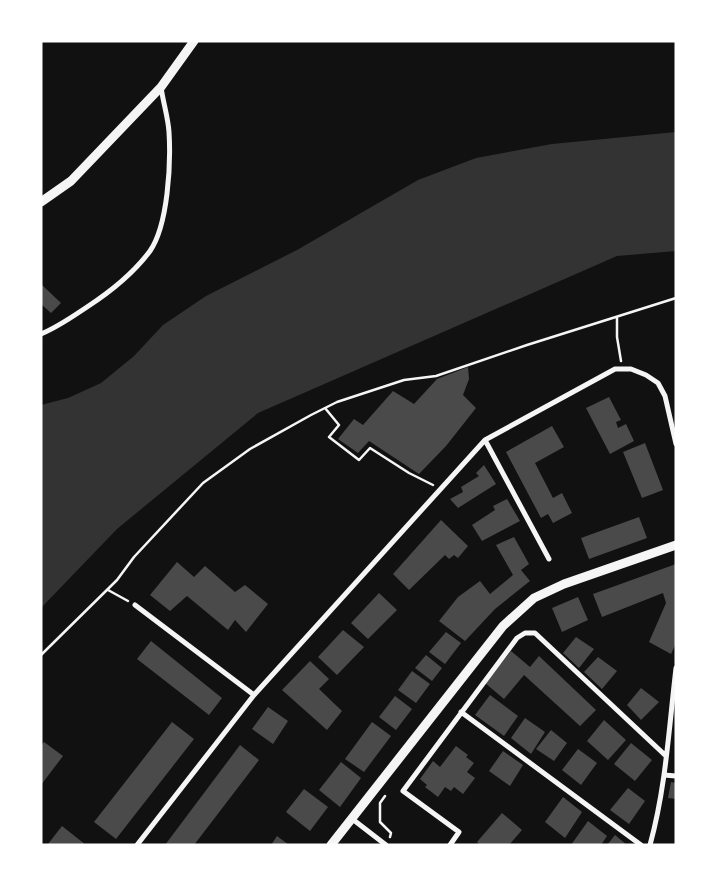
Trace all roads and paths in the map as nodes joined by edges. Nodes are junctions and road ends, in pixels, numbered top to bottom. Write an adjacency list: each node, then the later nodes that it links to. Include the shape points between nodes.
1 (194, 41): 2 (main road)
2 (161, 87): 3 (main road, via 71,181); 6 (street, via 169,131 168,179 162,224 150,250 128,276 99,299)
3 (41, 202)
4 (676, 298): 5 (path)
5 (617, 316): 7 (path, via 616,337); 8 (path, via 436,376 404,380)
6 (41, 334)
7 (624, 369): 9 (street, via 615,369); 10 (street, via 646,375 658,383 665,396)
8 (325, 408): 11 (path, via 339,425 329,437 359,460 370,448 409,473); 14 (path, via 250,449 203,483)
9 (486, 440): 11 (street); 13 (street)
10 (676, 444)
11 (442, 488): 18 (street)
12 (676, 545): 23 (main road, via 574,579 534,598 503,626)
13 (549, 559)
14 (108, 590): 15 (path); 16 (path)
15 (135, 605): 18 (street)
16 (41, 655)
17 (676, 668): 20 (street)
18 (254, 695): 24 (street)
19 (461, 712): 20 (street, via 517,638 525,633 535,633); 27 (street, via 403,791 459,832); 28 (street)
20 (666, 756): 21 (street)
21 (664, 775): 22 (street); 29 (street)
22 (676, 776)
23 (351, 818): 25 (main road); 26 (street)
24 (137, 845)
25 (331, 845)
26 (386, 845)
27 (450, 845)
28 (642, 845)
29 (650, 845)

